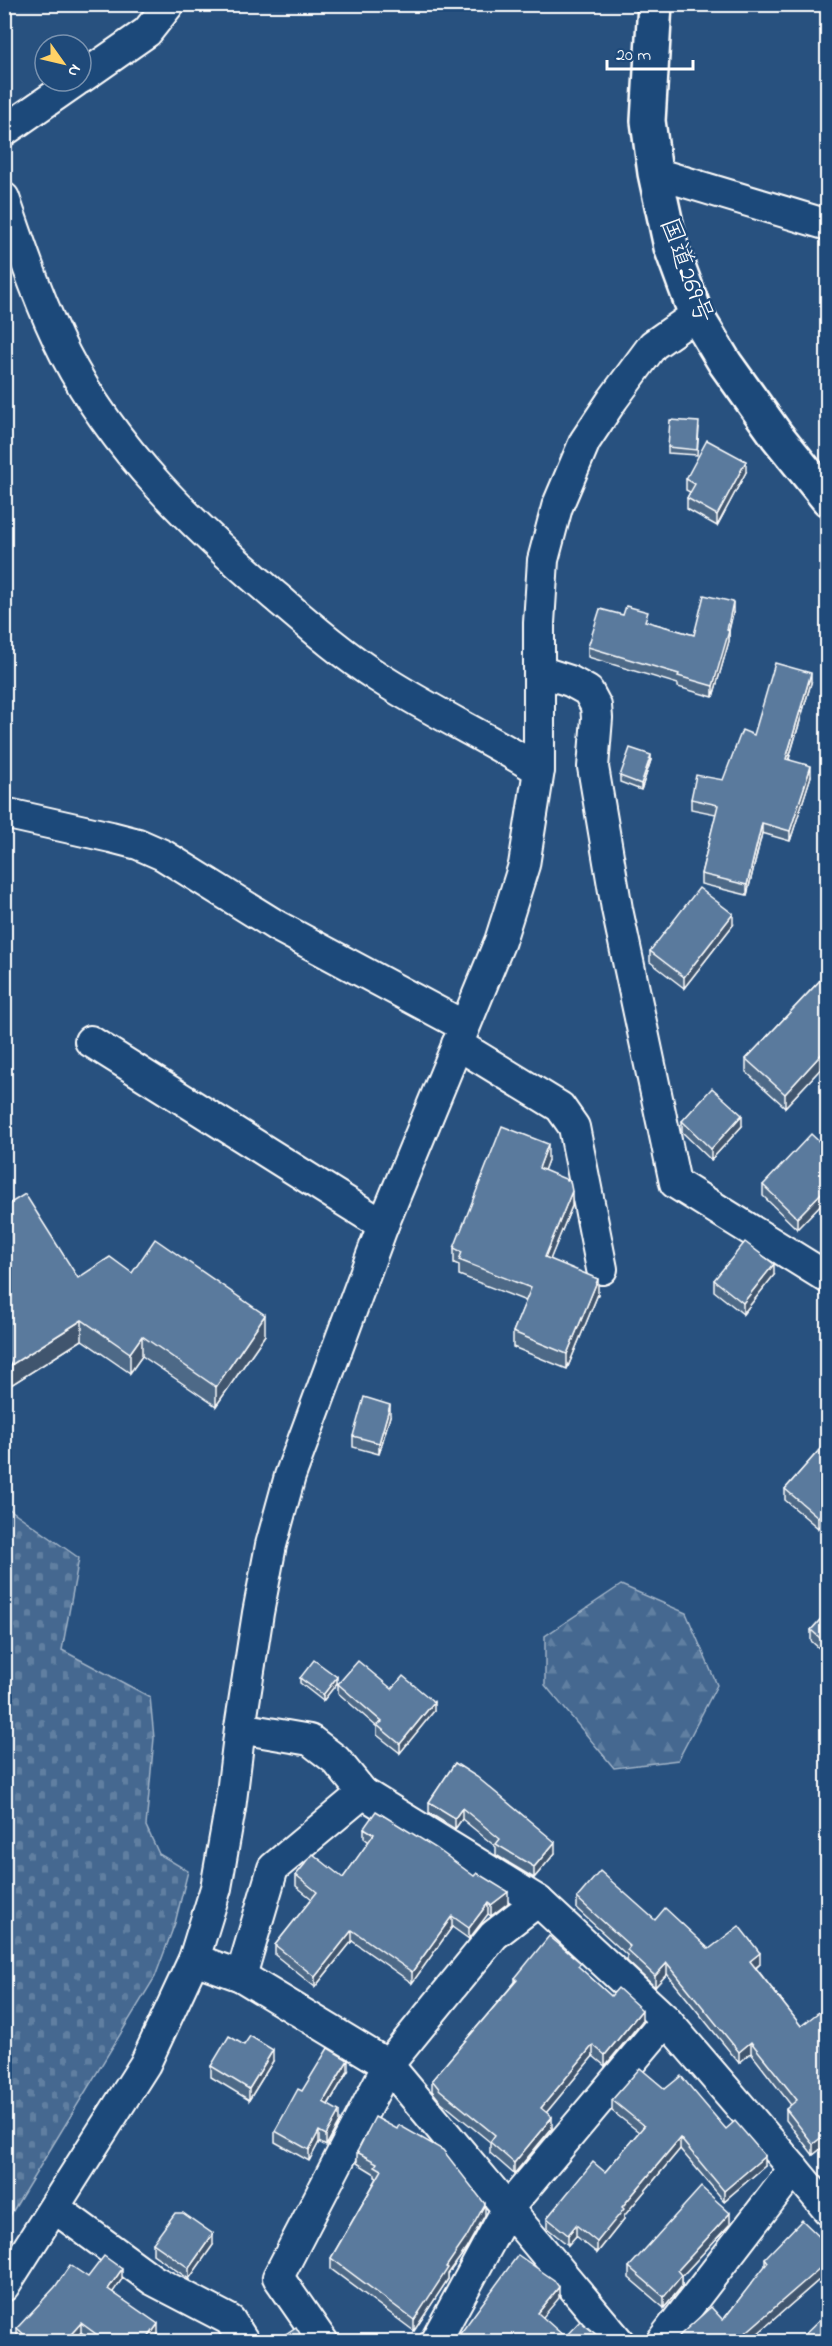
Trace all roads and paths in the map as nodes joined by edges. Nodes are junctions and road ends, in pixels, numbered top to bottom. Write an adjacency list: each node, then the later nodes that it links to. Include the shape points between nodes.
1 (169, 4): 3 (street, via 147,32)
2 (655, 4): 6 (highway, 国道269号, via 648,122)
3 (93, 70)
4 (58, 93): 5 (street)
5 (4, 130)
6 (655, 172): 8 (street); 9 (highway, 国道269号, via 670,247)
7 (4, 198): 12 (street, via 65,354 106,421 146,474 239,566 351,657 378,677)
8 (828, 225)
9 (696, 315): 10 (highway, 国道269号, via 777,436); 11 (street, via 653,345 585,441 557,507 543,560)
10 (828, 499)
11 (539, 670): 12 (street); 18 (street, via 588,691 596,706 593,767 617,909 675,1183)
12 (539, 770): 14 (street, via 524,865 500,941)
13 (4, 813): 14 (street, via 138,844 163,855)
14 (461, 1035): 16 (street); 17 (street, via 560,1107 574,1127)
15 (90, 1041): 16 (street)
16 (383, 1225): 19 (street, via 290,1476 271,1545)
17 (602, 1269)
18 (828, 1278)
19 (240, 1728): 20 (street, via 310,1740 336,1760); 22 (street, via 216,1888)
20 (363, 1793): 21 (street); 23 (street, via 273,1868)
21 (538, 1901): 24 (street); 25 (street, via 494,1935)
22 (194, 1959): 23 (street); 27 (street, via 145,2064)
23 (241, 1976): 25 (street)
24 (666, 2020): 26 (street); 28 (street)
25 (388, 2065): 28 (street); 32 (street, via 278,2277)
26 (794, 2169): 29 (street); 35 (street)
27 (55, 2208): 30 (street); 31 (street, via 153,2280 230,2320)
28 (508, 2208): 33 (street); 34 (street)
29 (828, 2210)
30 (4, 2286)
31 (244, 2342)
32 (324, 2342)
33 (435, 2342)
34 (619, 2342)
35 (661, 2342)

